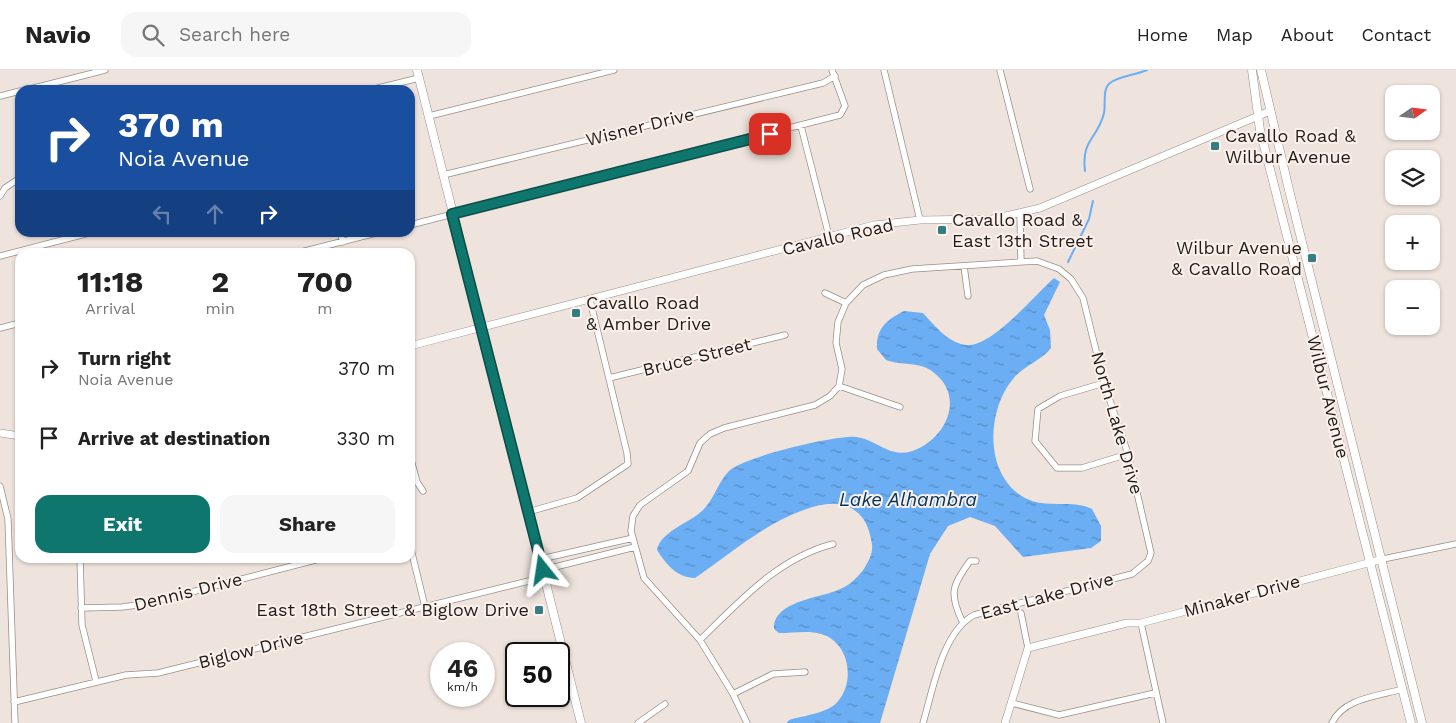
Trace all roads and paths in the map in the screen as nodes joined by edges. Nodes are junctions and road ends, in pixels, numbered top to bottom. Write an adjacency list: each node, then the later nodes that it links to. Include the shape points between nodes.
1 (105, 70): 11 (street)
2 (581, 70): 10 (street)
3 (614, 70): 10 (street)
4 (884, 70): 25 (street)
5 (1000, 70): 21 (street)
6 (1252, 70): 17 (main road, Wilbur Avenue)
7 (1262, 70): 15 (main road, Wilbur Avenue)
8 (834, 73): 18 (street, via 844,111 840,116); 19 (street, Wisner Drive, via 823,83)
9 (418, 74): 12 (street); 16 (main road)
10 (583, 78): 16 (street)
11 (46, 85)
12 (385, 85)
13 (15, 93): 14 (street)
14 (0, 96)
15 (1270, 111): 17 (street, Cavallo Road); 48 (main road, Wilbur Avenue)
16 (429, 116): 19 (main road)
17 (1258, 117): 24 (street, Cavallo Road); 47 (main road, Wilbur Avenue)
18 (801, 126): 23 (street); 27 (street)
19 (443, 175): 23 (main road)
20 (15, 181): 22 (street)
21 (1030, 189)
22 (0, 196)
23 (452, 214): 26 (street); 44 (main road)
24 (1020, 214): 25 (street, Cavallo Road, via 992,219); 36 (street)
25 (920, 220): 27 (street, Cavallo Road, via 874,224)
26 (415, 224)
27 (829, 236): 40 (street, Cavallo Road)
28 (74, 237): 32 (street)
29 (342, 237): 31 (street)
30 (362, 237): 31 (street)
31 (343, 242): 33 (street)
32 (31, 248)
33 (318, 248)
34 (15, 252): 35 (street)
35 (0, 256)
36 (1021, 262): 37 (street); 50 (street, North Lake Drive, via 1049,264 1076,286 1083,298)
37 (964, 266): 39 (street); 41 (street, via 912,269 884,275 862,286)
38 (826, 293): 41 (street)
39 (968, 296)
40 (590, 300): 44 (street, Cavallo Road); 49 (street)
41 (846, 303): 51 (street, via 836,343 842,369)
42 (15, 324): 43 (street)
43 (0, 328)
44 (482, 328): 46 (street, Cavallo Road); 59 (main road)
45 (785, 335): 49 (street, Bruce Street)
46 (415, 345)
47 (1316, 348): 48 (main road, via 1327,371); 67 (main road, Wilbur Avenue)
48 (1336, 376): 64 (main road, Wilbur Avenue)
49 (609, 378): 59 (street, via 628,464 577,498)
50 (1104, 383): 55 (street, North Lake Drive); 55 (street, via 1060,396 1038,409 1035,441 1057,468 1082,468)
51 (839, 386): 52 (street); 60 (street, via 815,405 710,434 700,443 688,471 640,505 633,516)
52 (900, 406)
53 (0, 433): 54 (street)
54 (15, 435)
55 (1128, 454): 66 (street, North Lake Drive, via 1150,541)
56 (415, 478): 58 (street)
57 (0, 486): 85 (street, via 8,519)
58 (423, 491)
59 (528, 512): 63 (main road)
60 (634, 543): 63 (street); 71 (street, Biglow Drive); 77 (street, via 644,578)
61 (833, 544): 77 (street, via 816,548 759,582)
62 (1456, 544): 64 (street, Minaker Drive)
63 (541, 559): 71 (main road)
64 (1383, 559): 67 (street, Minaker Drive); 81 (main road, Wilbur Avenue)
65 (976, 561): 75 (street, via 970,562 956,581 954,603)
66 (1148, 562): 75 (street, East Lake Drive, via 1132,574 974,615)
67 (1369, 562): 76 (street, Minaker Drive); 82 (main road, Wilbur Avenue)
68 (80, 563): 73 (street)
69 (304, 563): 73 (street, Dennis Drive, via 145,604)
70 (414, 563): 72 (street)
71 (544, 573): 72 (street, Biglow Drive); 89 (main road)
72 (425, 607): 80 (street, Biglow Drive, via 158,674 126,675)
73 (81, 608): 80 (street)
74 (1021, 613): 78 (street)
75 (962, 621): 92 (street, East Lake Drive, via 950,638)
76 (1141, 623): 78 (street, Minaker Drive, via 1127,623); 83 (street)
77 (700, 640): 84 (street)
78 (1028, 648): 86 (street)
79 (806, 672): 84 (street, via 774,674)
80 (96, 682): 85 (street, Biglow Drive)
81 (1413, 686): 82 (main road); 97 (main road, Wilbur Avenue)
82 (1403, 689): 95 (street, via 1343,708); 96 (main road, Wilbur Avenue)
83 (1155, 693): 86 (street, via 1059,715); 94 (street)
84 (733, 694): 91 (street)
85 (14, 702): 88 (street)
86 (1012, 703): 93 (street)
87 (665, 704): 90 (street)
88 (15, 723)
89 (581, 723)
90 (638, 723)
91 (747, 723)
92 (923, 723)
93 (1005, 723)
94 (1163, 723)
95 (1332, 723)
96 (1411, 723)
97 (1422, 723)

